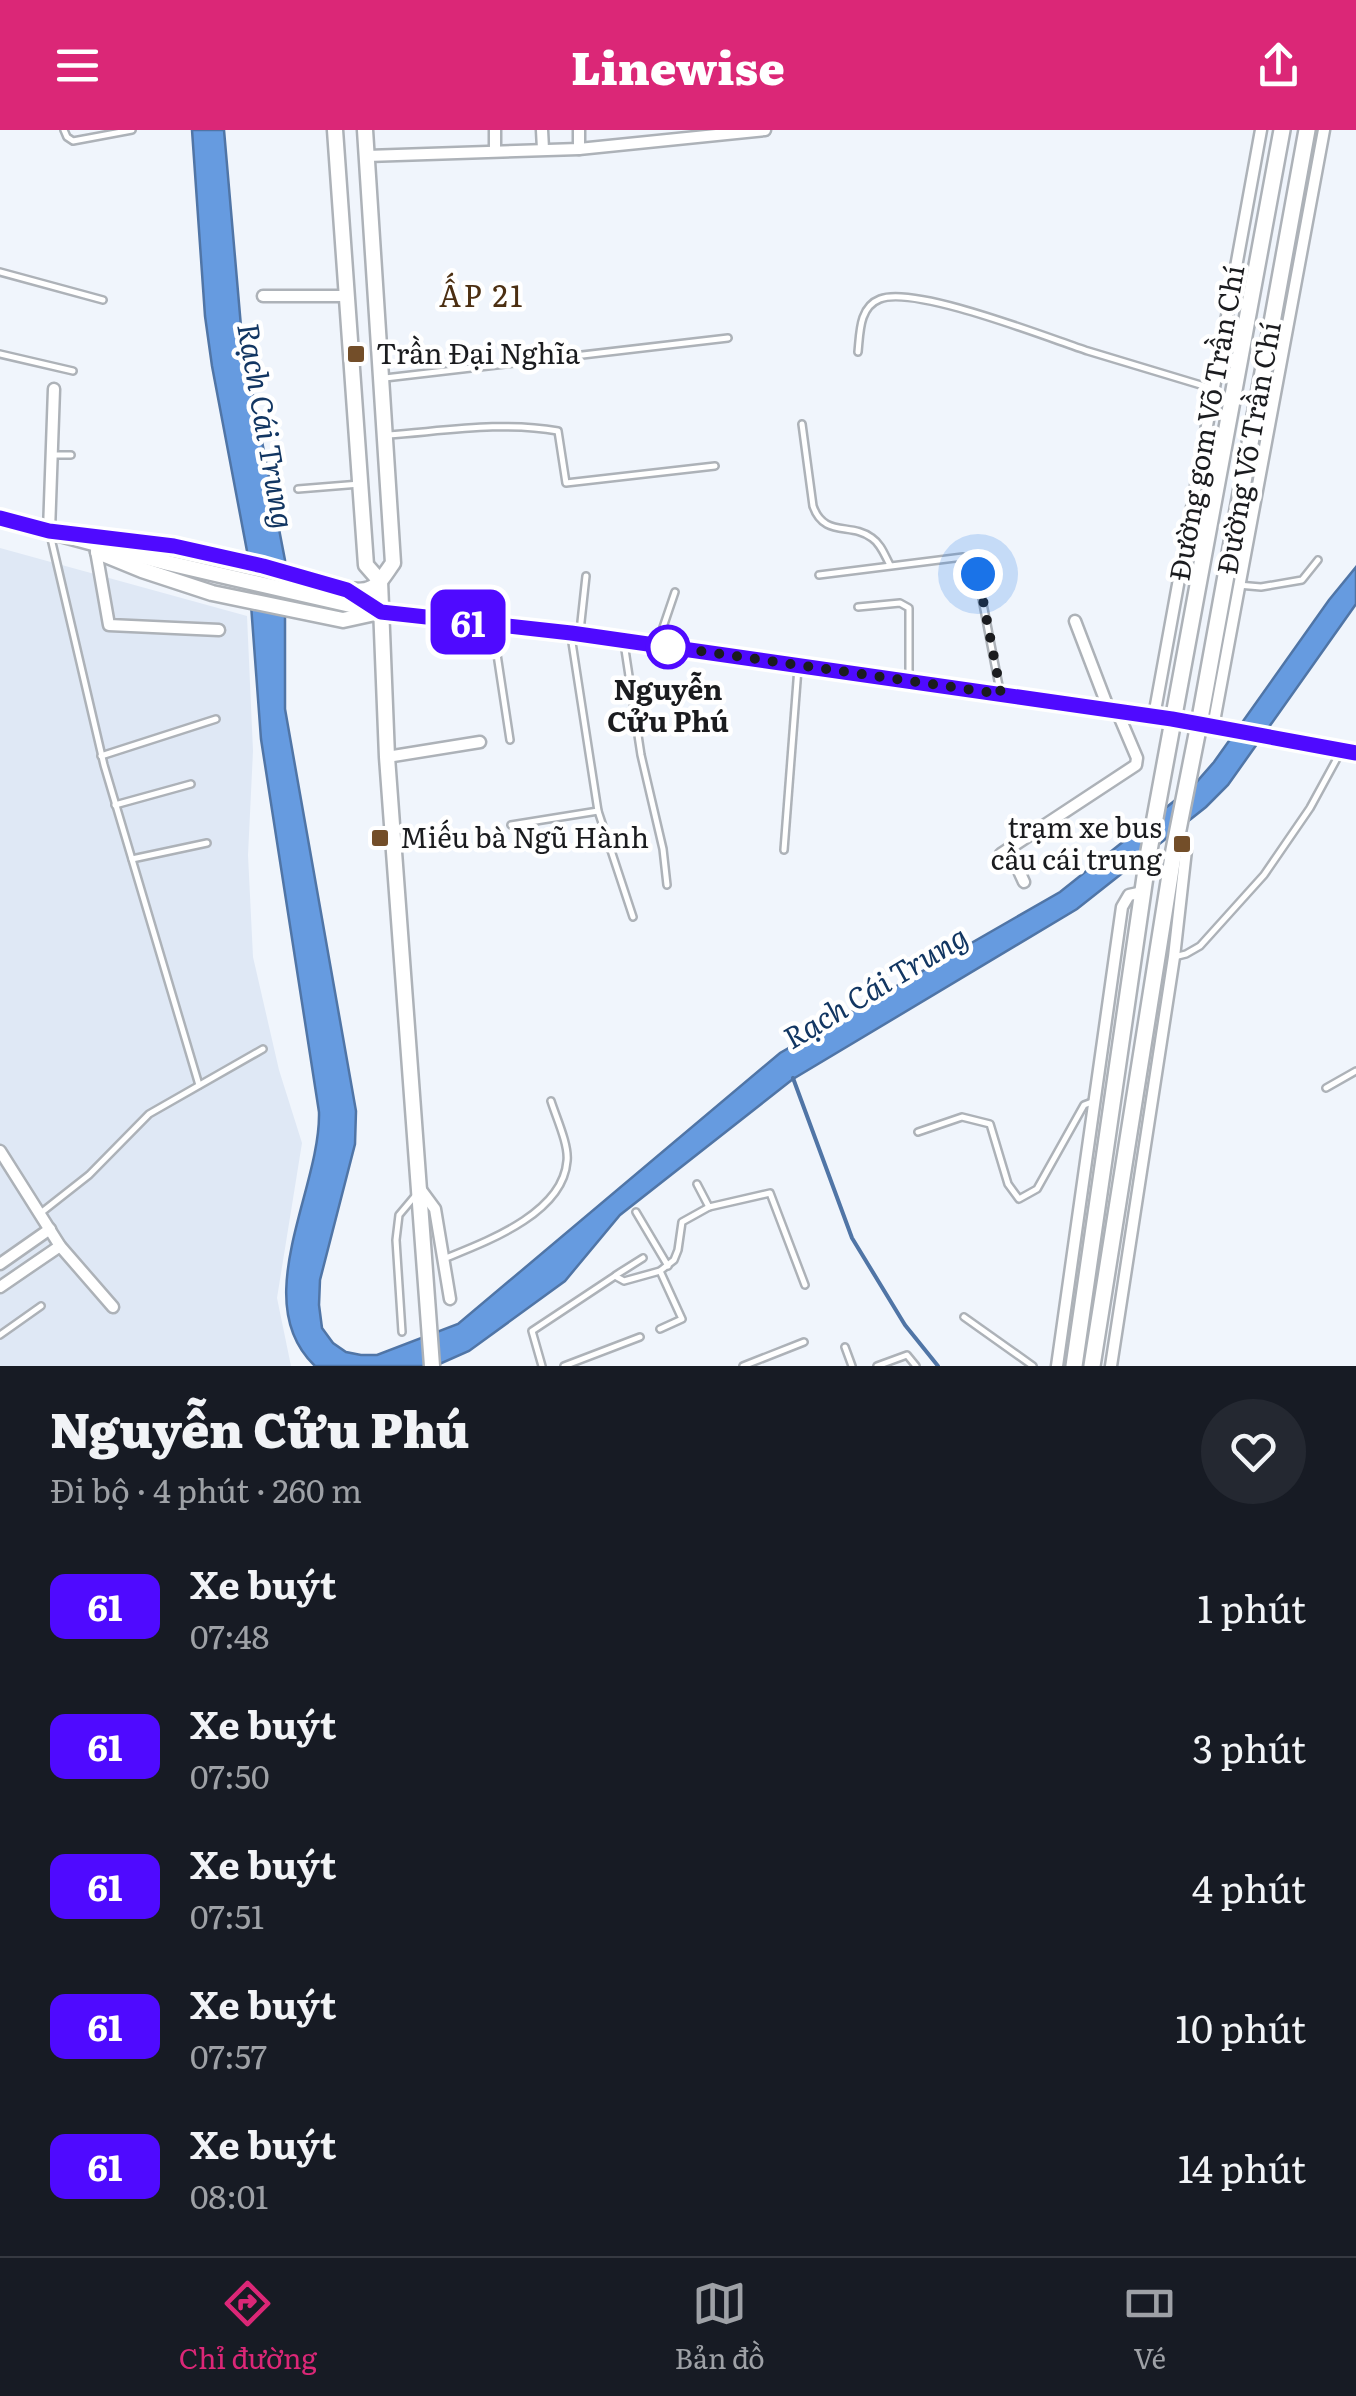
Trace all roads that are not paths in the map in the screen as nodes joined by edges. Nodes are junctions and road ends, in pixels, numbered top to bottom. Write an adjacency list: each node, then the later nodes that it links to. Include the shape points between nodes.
1 (64, 130): 2 (lane, via 73,140)
2 (132, 130)
3 (334, 130): 19 (main road)
4 (365, 130): 16 (main road)
5 (495, 130): 15 (street)
6 (542, 130): 13 (street)
7 (579, 130): 14 (street)
8 (765, 130): 14 (street)
9 (1261, 130): 27 (street, Đường gom Võ Trần Chí)
10 (1282, 130): 63 (highway, Đường Võ Trần Chí)
11 (1306, 130): 44 (highway, Đường Võ Trần Chí)
12 (1324, 130): 44 (street)
13 (543, 149): 14 (street); 15 (street)
14 (580, 149)
15 (496, 151): 16 (street)
16 (367, 156): 25 (main road)
17 (0, 272): 20 (lane)
18 (263, 296): 19 (street)
19 (346, 296): 33 (main road)
20 (103, 300)
21 (728, 338): 25 (lane)
22 (858, 352): 27 (lane, via 870,305 902,296)
23 (0, 354): 24 (lane)
24 (74, 370)
25 (382, 379): 29 (main road)
26 (54, 388): 30 (street)
27 (1214, 389): 61 (street, Đường gom Võ Trần Chí)
28 (802, 424): 39 (lane, via 816,518 872,538)
29 (385, 436): 32 (lane, via 478,428 558,432 566,483); 42 (main road, via 393,563)
30 (52, 455): 31 (lane); 36 (street)
31 (72, 455)
32 (715, 466)
33 (360, 484): 34 (lane); 42 (main road, via 366,565)
34 (298, 489)
35 (0, 518): 36 (main road)
36 (49, 531): 37 (main road); 43 (main road, via 223,576); 43 (main road, via 174,546); 68 (lane)
37 (96, 551): 49 (main road, via 212,593); 52 (street, via 109,625)
38 (1318, 560): 44 (lane, via 1302,580)
39 (890, 565): 40 (lane); 59 (lane, via 964,557 972,562)
40 (819, 575)
41 (586, 576): 53 (lane)
42 (380, 581): 45 (main road, via 368,592); 48 (main road)
43 (296, 584): 45 (main road); 48 (main road)
44 (1232, 584): 64 (highway, Đường Võ Trần Chí)
45 (347, 590): 48 (main road)
46 (675, 592): 56 (lane)
47 (858, 607): 58 (lane, via 900,602 910,608)
48 (381, 612): 49 (main road); 51 (main road); 55 (main road)
49 (343, 620): 55 (main road, via 376,632)
50 (1075, 622): 60 (street)
51 (492, 625): 53 (main road); 65 (lane)
52 (219, 630)
53 (575, 633): 54 (main road); 72 (lane)
54 (623, 640): 56 (main road); 79 (lane)
55 (383, 644): 69 (main road)
56 (658, 645): 57 (main road)
57 (798, 666): 58 (main road); 76 (lane)
58 (910, 681): 59 (main road)
59 (1001, 694): 60 (main road)
60 (1113, 710): 61 (main road); 78 (street, via 1136,765 1005,851)
61 (1154, 716): 63 (main road)
62 (216, 719): 68 (lane)
63 (1172, 719): 64 (main road); 80 (highway, Đường Võ Trần Chí)
64 (1212, 726): 67 (main road); 75 (highway, Đường Võ Trần Chí, via 1191,766)
65 (510, 740)
66 (480, 742): 69 (street)
67 (1349, 752): 82 (lane, via 1264,875 1200,946)
68 (102, 756): 71 (lane)
69 (387, 757): 92 (main road)
70 (191, 784): 71 (lane)
71 (116, 805): 77 (lane)
72 (598, 811): 73 (lane); 81 (lane)
73 (512, 825)
74 (207, 843): 77 (lane)
75 (1175, 843): 82 (street, via 1184,844 1186,853); 126 (highway)
76 (784, 850)
77 (132, 859): 85 (lane)
78 (1024, 882)
79 (667, 885)
80 (1143, 892): 87 (street, via 1128,895 1122,907); 125 (highway)
81 (634, 917)
82 (1174, 956): 127 (street)
83 (263, 1049): 85 (lane)
84 (1356, 1071): 86 (lane)
85 (200, 1085): 95 (lane, via 149,1114)
86 (1326, 1088)
87 (1095, 1100): 89 (lane, via 1084,1104 1037,1189 1018,1199 990,1124 962,1117); 124 (street)
88 (551, 1101): 99 (lane, via 568,1157 561,1187 489,1241)
89 (918, 1132)
90 (0, 1151): 95 (street)
91 (698, 1184): 93 (lane)
92 (420, 1190): 99 (street, via 435,1209); 111 (lane, via 399,1215); 116 (main road)
93 (709, 1207): 101 (lane, via 682,1222); 104 (lane, via 770,1192)
94 (636, 1212): 101 (lane)
95 (40, 1214): 96 (street)
96 (50, 1229): 97 (street); 100 (street)
97 (60, 1246): 105 (street); 108 (street)
98 (643, 1258): 103 (lane)
99 (443, 1259): 106 (street)
100 (0, 1264)
101 (668, 1266): 102 (lane)
102 (660, 1270): 103 (lane, via 624,1282); 110 (lane, via 682,1319)
103 (615, 1276): 117 (lane, via 532,1331)
104 (806, 1285)
105 (0, 1287)
106 (450, 1298)
107 (42, 1306): 112 (lane)
108 (113, 1308)
109 (964, 1318): 123 (lane)
110 (660, 1329)
111 (402, 1332)
112 (0, 1335)
113 (640, 1337): 118 (lane)
114 (804, 1342): 119 (lane)
115 (845, 1347): 120 (lane)
116 (432, 1366)
117 (542, 1366)
118 (564, 1366)
119 (743, 1366)
120 (852, 1366)
121 (876, 1366): 122 (lane, via 907,1355)
122 (916, 1366)
123 (1033, 1366)
124 (1057, 1366)
125 (1074, 1366)
126 (1092, 1366)
127 (1111, 1366)

